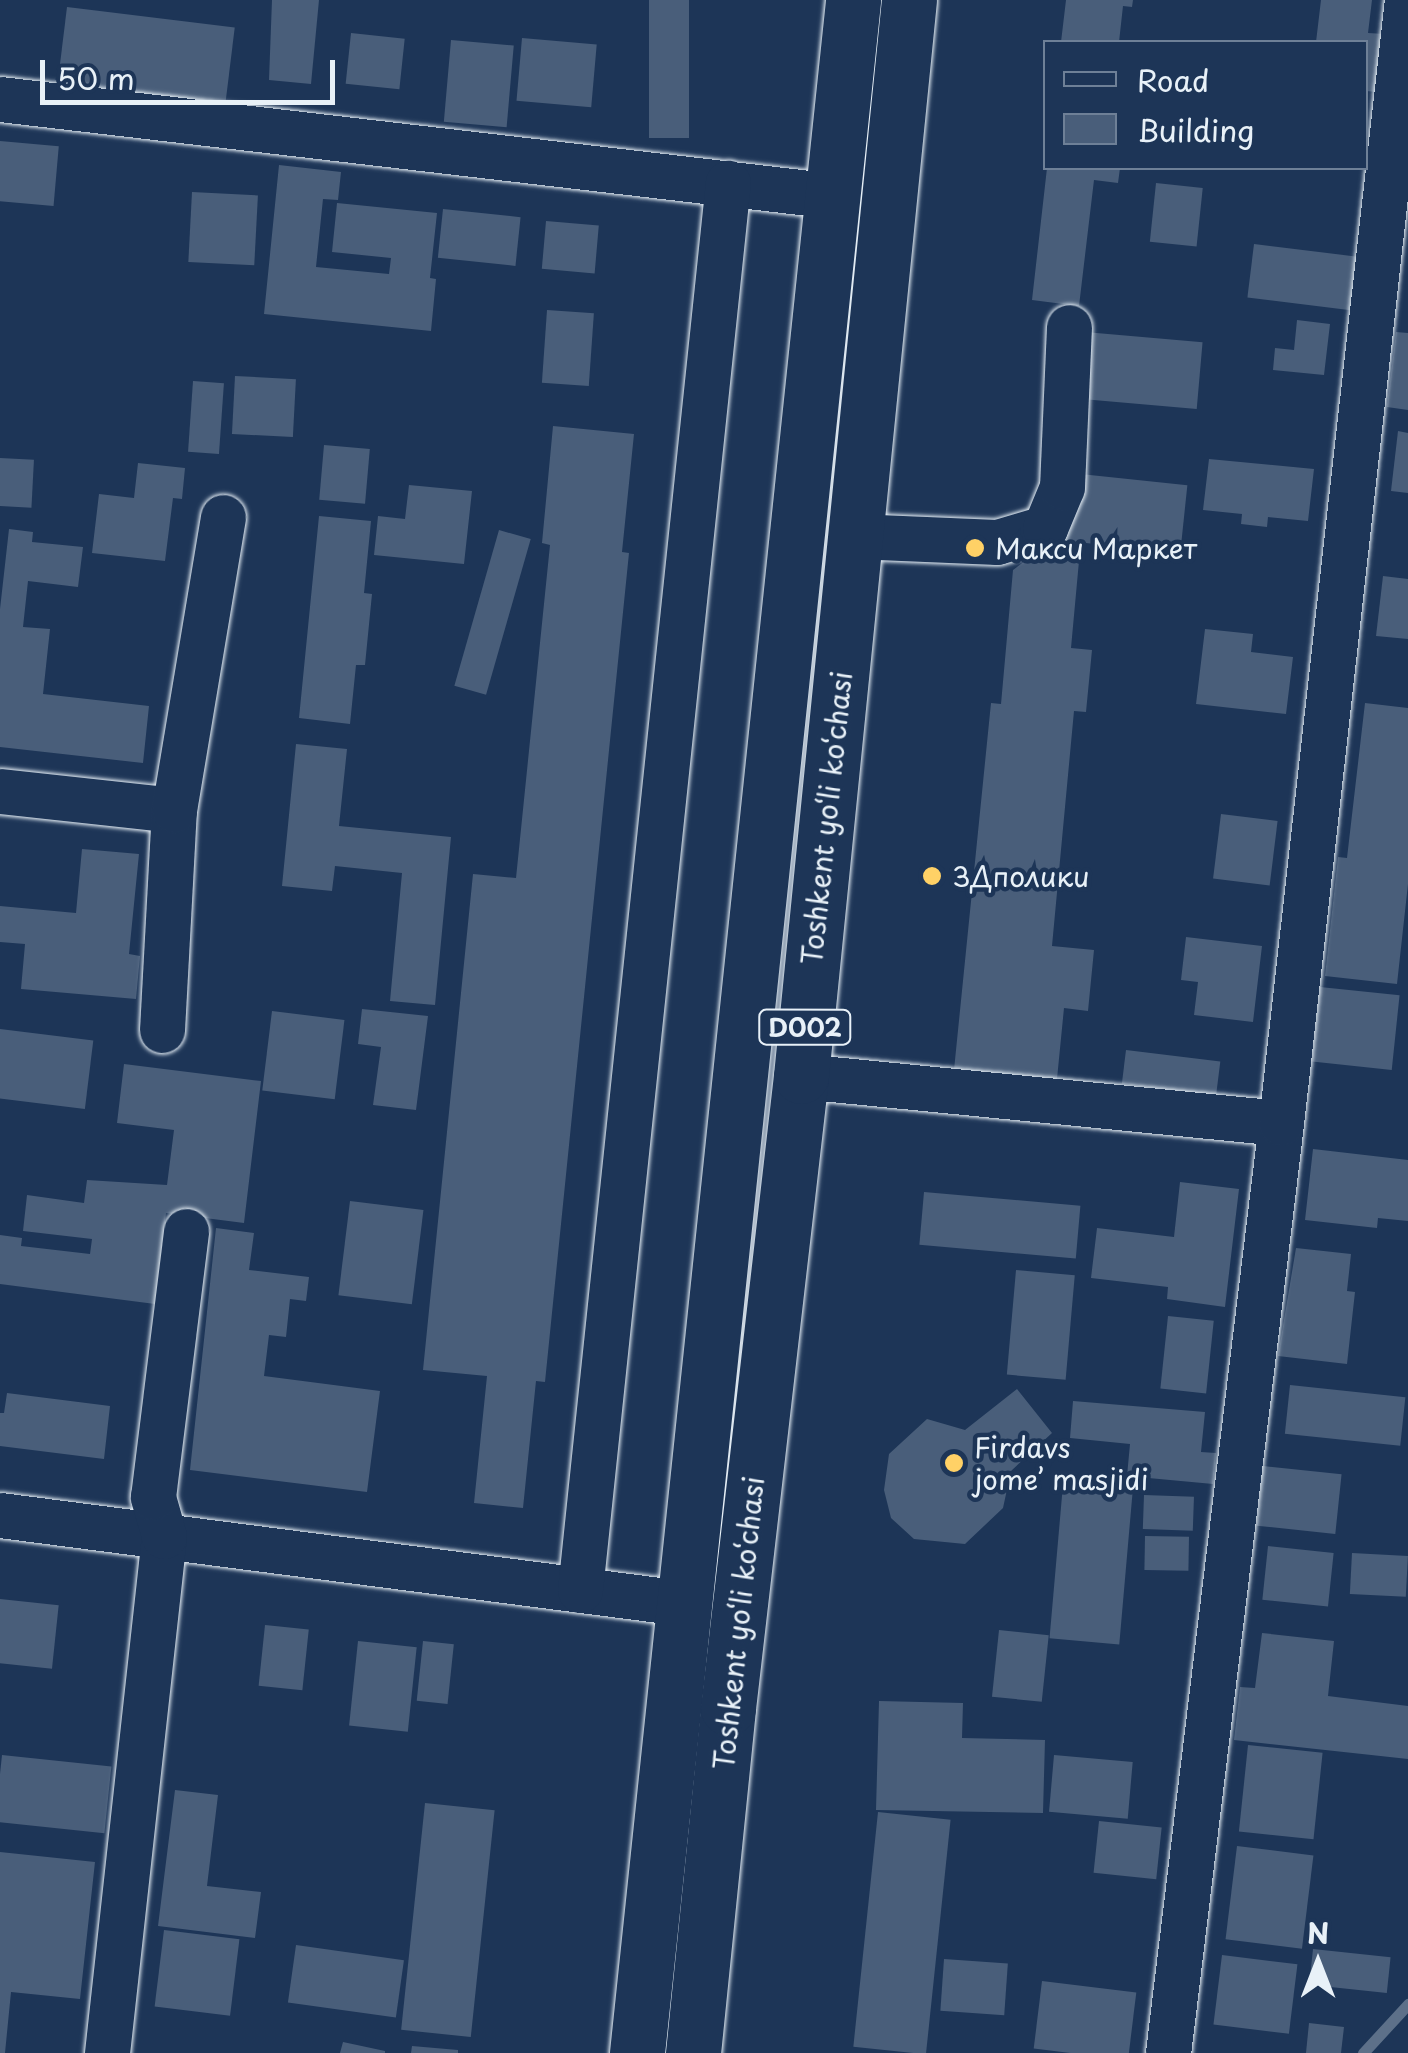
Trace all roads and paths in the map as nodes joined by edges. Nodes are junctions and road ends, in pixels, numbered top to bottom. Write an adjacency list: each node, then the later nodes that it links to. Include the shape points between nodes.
1 (852, 0): 6 (highway, Toshkent yo‘li ko‘chasi / D002)
2 (909, 0): 9 (highway, Toshkent yo‘li ko‘chasi / D002)
3 (1407, 0): 14 (street)
4 (0, 99): 5 (street)
5 (728, 183): 6 (street); 18 (street)
6 (835, 196): 19 (highway, Toshkent yo‘li ko‘chasi / D002)
7 (1068, 327): 9 (street, via 1062,487 1045,528 997,542)
8 (223, 517): 11 (street)
9 (854, 536): 13 (highway, Toshkent yo‘li ko‘chasi / D002)
10 (0, 791): 11 (street)
11 (174, 810): 12 (street)
12 (162, 1030)
13 (801, 1076): 14 (street); 22 (highway, Toshkent yo‘li ko‘chasi / D002)
14 (1281, 1122): 23 (street)
15 (186, 1231): 17 (street, via 152,1497)
16 (0, 1515): 17 (street)
17 (164, 1536): 18 (street); 20 (street)
18 (580, 1590): 19 (street)
19 (682, 1603): 21 (highway, Toshkent yo‘li ko‘chasi / D002)
20 (107, 2053)
21 (637, 2053)
22 (693, 2053)
23 (1168, 2053)

